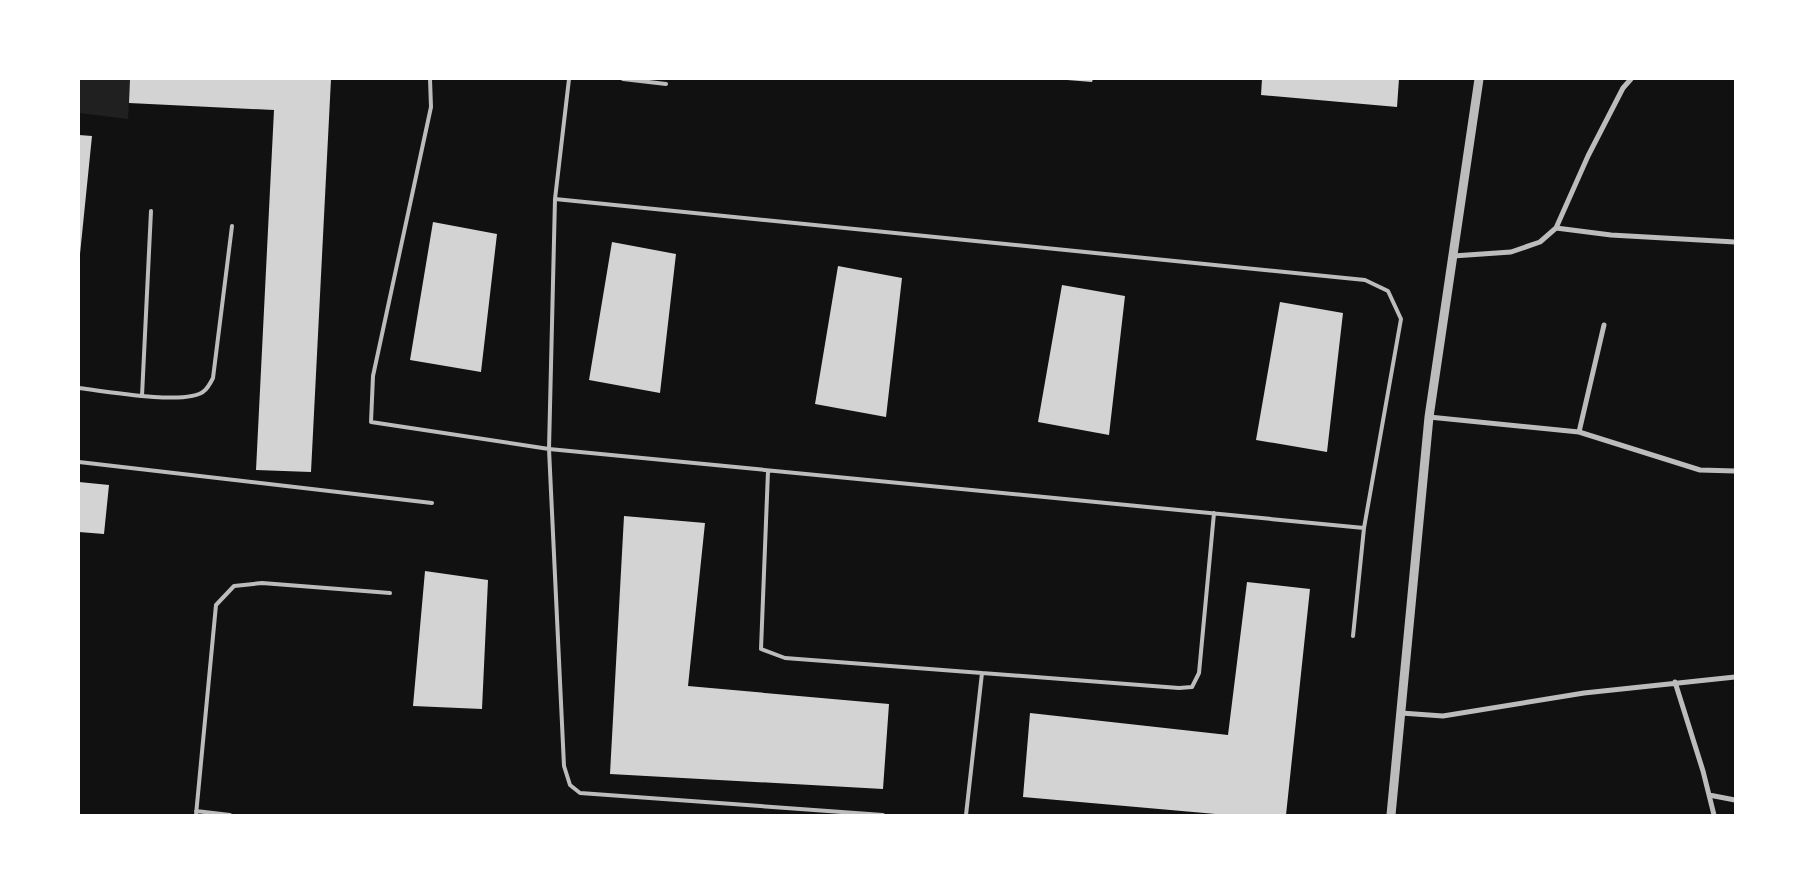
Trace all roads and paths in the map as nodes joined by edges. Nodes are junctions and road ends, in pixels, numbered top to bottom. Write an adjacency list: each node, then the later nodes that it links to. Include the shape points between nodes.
1 (430, 79): 18 (lane, via 431,107 373,376 371,422)
2 (570, 79): 7 (lane)
3 (624, 79): 6 (lane)
4 (1478, 79): 12 (street)
5 (1630, 79): 10 (street, via 1588,156)
6 (666, 84)
7 (555, 199): 18 (lane); 24 (lane, via 1365,280 1388,291 1401,319)
8 (151, 211): 15 (lane)
9 (232, 226): 15 (lane, via 213,378 204,392 183,398)
10 (1556, 228): 11 (street, via 1611,235); 12 (street, via 1540,242 1511,252)
11 (1735, 242)
12 (1453, 256): 16 (street)
13 (1604, 325): 17 (street)
14 (79, 388): 15 (lane)
15 (142, 396)
16 (1429, 417): 17 (street); 30 (street)
17 (1579, 432): 21 (street, via 1700,470)
18 (549, 449): 20 (lane); 35 (lane, via 564,766 570,784 580,793)
19 (79, 462): 22 (lane)
20 (768, 471): 23 (lane); 27 (lane, via 761,649 785,658)
21 (1735, 471)
22 (432, 503)
23 (1214, 513): 24 (lane); 27 (lane, via 1199,673 1192,688)
24 (1364, 528): 26 (lane)
25 (390, 593): 33 (lane, via 262,583 234,586 216,605)
26 (1353, 636)
27 (982, 673): 36 (lane)
28 (1735, 677): 29 (street)
29 (1675, 682): 30 (street, via 1443,716); 31 (street)
30 (1401, 713): 37 (street)
31 (1709, 795): 32 (street); 38 (street)
32 (1735, 800)
33 (196, 813): 34 (lane)
34 (230, 815)
35 (883, 815)
36 (966, 815)
37 (1391, 815)
38 (1714, 815)

